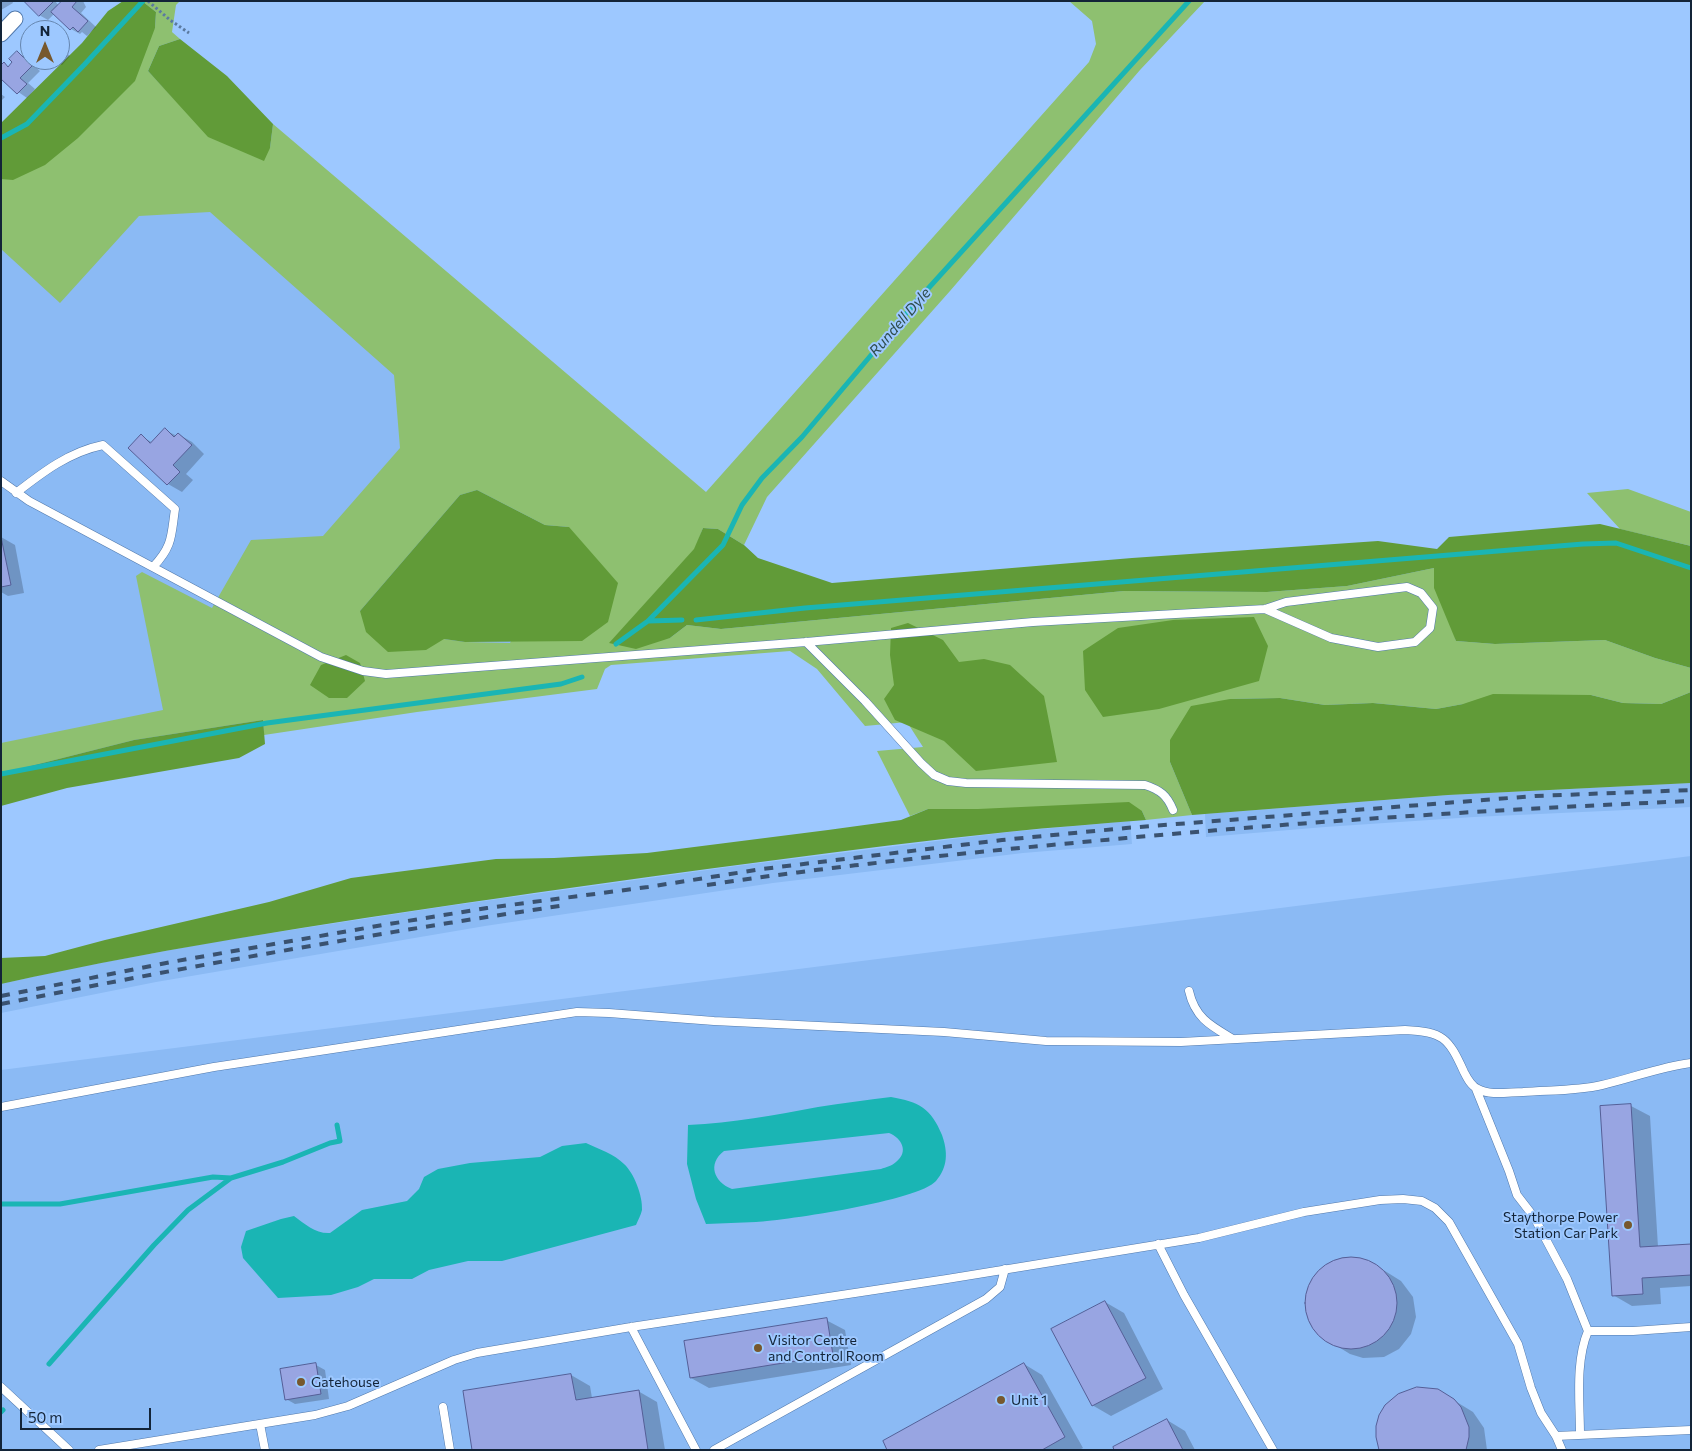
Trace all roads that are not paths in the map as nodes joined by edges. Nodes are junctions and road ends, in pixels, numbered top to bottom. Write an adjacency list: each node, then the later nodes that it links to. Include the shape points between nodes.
1 (15, 19): 2 (street)
2 (1, 34)
3 (1, 481): 4 (lane)
4 (16, 493): 5 (lane); 5 (lane, via 69,456 103,445 175,510 170,543)
5 (154, 567): 7 (lane, via 321,657 342,666 386,674)
6 (1265, 609): 6 (lane, via 1286,602 1407,587 1421,593 1433,608 1430,628 1415,642 1378,647 1331,638); 7 (lane, via 1033,622)
7 (806, 642): 8 (lane, via 934,775 966,783 1145,785 1160,790)
8 (1174, 810)
9 (1189, 991): 10 (lane, via 1192,1005 1201,1017)
10 (1233, 1040): 12 (lane, via 1424,1031 1447,1041); 13 (lane, via 1046,1041 944,1032 577,1012 214,1067)
11 (1691, 1064): 12 (lane, via 1646,1072 1589,1088 1494,1093)
12 (1476, 1089): 18 (lane, via 1517,1195 1534,1217)
13 (1, 1107)
14 (1158, 1244): 15 (lane); 24 (lane, via 1199,1238 1304,1212 1380,1200 1422,1201 1449,1222 1518,1344 1541,1413); 31 (lane)
15 (1005, 1269): 16 (lane); 30 (lane, via 1000,1287 986,1299)
16 (631, 1327): 21 (lane, via 464,1356 338,1410); 29 (lane)
17 (1691, 1327): 18 (lane)
18 (1588, 1331): 23 (lane, via 1581,1368)
19 (1, 1387): 25 (lane)
20 (443, 1407): 28 (lane)
21 (260, 1424): 26 (lane); 27 (lane)
22 (1691, 1430): 23 (lane)
23 (1580, 1435): 24 (lane)
24 (1556, 1436): 32 (lane)
25 (69, 1450)
26 (99, 1450)
27 (265, 1450)
28 (450, 1450)
29 (696, 1450)
30 (714, 1450)
31 (1273, 1450)
32 (1562, 1450)

